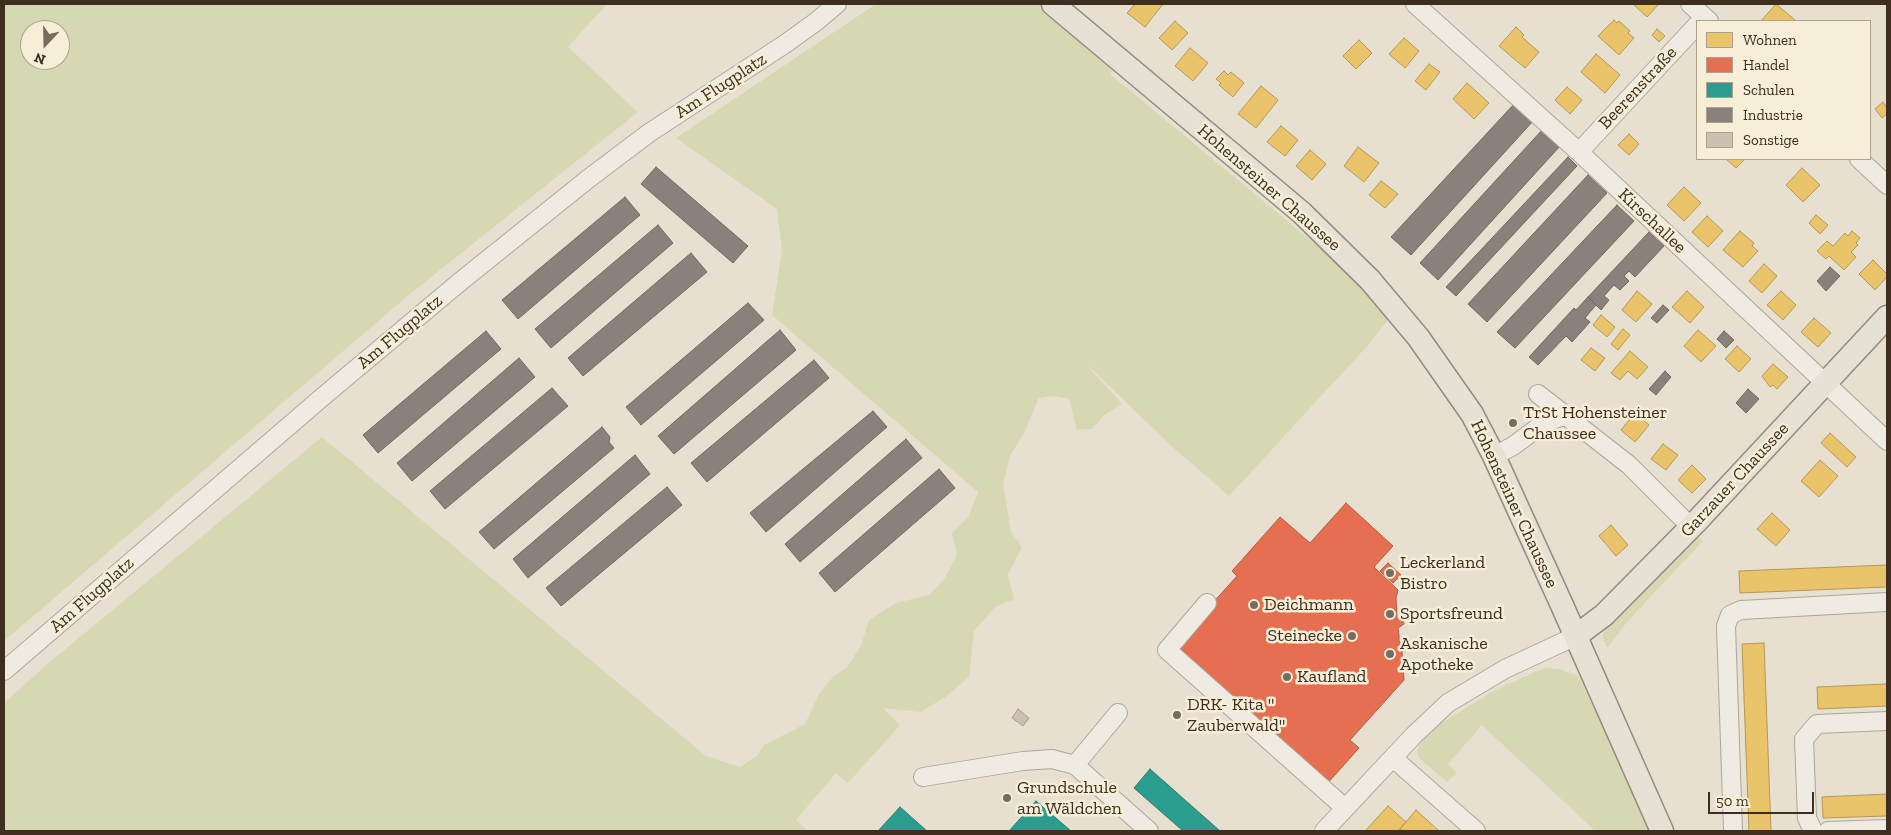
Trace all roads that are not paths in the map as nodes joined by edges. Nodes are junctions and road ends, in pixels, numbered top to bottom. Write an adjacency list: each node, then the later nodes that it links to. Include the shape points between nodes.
1 (836, 4): 7 (street, Am Flugplatz)
2 (849, 4): 7 (street, Am Flugplatz)
3 (1053, 4): 17 (main road, Hohensteiner Chaussee, via 1302,213 1353,262 1418,337 1472,414)
4 (1415, 4): 9 (street, Kirschallee)
5 (1690, 4): 6 (street, Beerenstraße)
6 (1702, 20)
7 (817, 21): 22 (street, Am Flugplatz, via 649,133 588,179 461,281)
8 (1696, 28): 9 (street, Beerenstraße)
9 (1579, 152): 13 (street, Kirschallee)
10 (1861, 160): 11 (street)
11 (1887, 184)
12 (1887, 317): 13 (main road, Garzauer Chaussee)
13 (1825, 384): 16 (street, Kirschallee); 18 (main road, Garzauer Chaussee)
14 (1538, 394): 15 (street)
15 (1566, 415): 17 (street, via 1544,423); 18 (street, via 1629,465)
16 (1887, 441)
17 (1494, 456): 21 (main road, Hohensteiner Chaussee)
18 (1691, 527): 21 (main road, Garzauer Chaussee, via 1604,614)
19 (1887, 602): 34 (street, via 1740,610 1730,615 1726,626)
20 (1207, 603): 28 (street, via 1167,650)
21 (1576, 636): 25 (street, via 1505,669 1448,703); 33 (main road, Hohensteiner Chaussee)
22 (4, 671)
23 (1118, 713): 26 (street)
24 (1887, 721): 35 (street, via 1817,724 1804,740 1807,818)
25 (1393, 758): 28 (street); 32 (street)
26 (1075, 765): 27 (street, via 1052,759 1023,761); 30 (street)
27 (923, 777)
28 (1345, 808): 31 (street)
29 (1887, 829): 36 (street)
30 (1148, 831)
31 (1324, 831)
32 (1476, 831)
33 (1662, 831)
34 (1733, 831)
35 (1813, 831)
36 (1828, 831)

